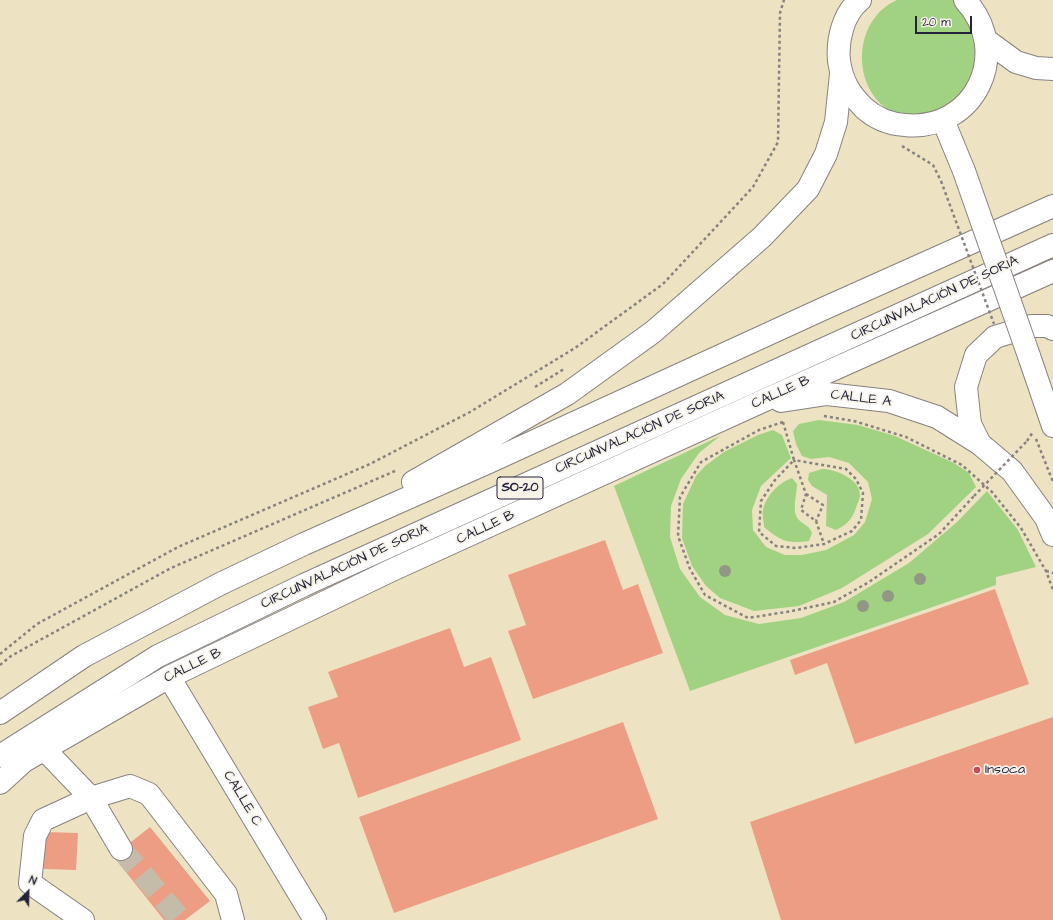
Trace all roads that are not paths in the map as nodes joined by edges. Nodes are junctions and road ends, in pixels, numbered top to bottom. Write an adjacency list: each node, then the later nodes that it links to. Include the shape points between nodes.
1 (860, 0): 5 (main road, via 843,24 838,49)
2 (966, 0): 3 (main road, via 979,19)
3 (986, 40): 4 (main road, via 1016,62 1036,68); 6 (main road, via 986,65 978,88 963,107)
4 (1053, 69)
5 (841, 74): 6 (main road, via 853,97 871,114 893,124 918,127); 15 (main road, via 836,122 826,154 808,189 762,237 653,332 567,394)
6 (942, 120): 12 (main road, bridge, via 964,171)
7 (1053, 206): 15 (main road, SO-20)
8 (1053, 245): 19 (main road, CIRCUNVALACIÓN DE SORIA / SO-20, via 304,585 158,656)
9 (1053, 272): 11 (main road, CALLE B)
10 (1053, 329): 13 (main road, CALLE A, via 1047,326 1031,326 995,337 976,355 966,387 970,424)
11 (756, 404): 13 (main road, CALLE A, via 827,394 889,401 937,417); 16 (main road, CALLE B, via 400,567)
12 (1053, 426)
13 (980, 444): 14 (main road, CALLE A, via 1012,471 1046,518)
14 (1053, 535)
15 (304, 544): 17 (main road, SO-20, via 220,584 84,656)
16 (169, 677): 18 (main road, CALLE B); 25 (main road, CALLE C)
17 (0, 713)
18 (44, 749): 20 (main road, CALLE B, via 24,761); 21 (main road)
19 (0, 756)
20 (0, 783)
21 (91, 798): 22 (main road); 23 (main road, via 43,820 36,836 30,883); 24 (main road, via 130,786 149,794 226,894)
22 (121, 849)
23 (83, 920)
24 (233, 920)
25 (315, 920)

